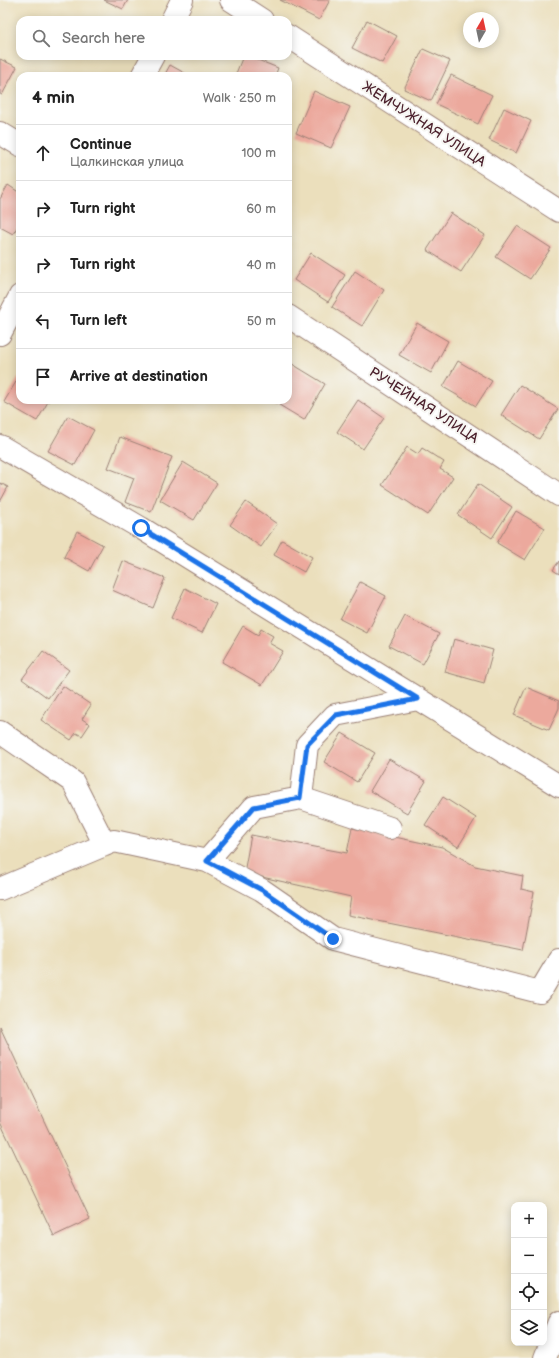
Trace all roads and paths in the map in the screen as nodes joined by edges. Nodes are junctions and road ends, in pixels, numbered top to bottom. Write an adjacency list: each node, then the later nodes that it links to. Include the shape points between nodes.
1 (182, 0): 3 (street)
2 (231, 0): 4 (street)
3 (174, 16)
4 (256, 16)
5 (292, 39): 10 (street, ЖЕМЧУЖНАЯ УЛИЦА)
6 (151, 60): 7 (street)
7 (144, 72)
8 (0, 133): 9 (street)
9 (16, 143)
10 (559, 211)
11 (16, 304): 13 (street)
12 (292, 319): 15 (street, РУЧЕЙНАЯ УЛИЦА)
13 (0, 334)
14 (0, 446): 16 (street, via 141,528)
15 (559, 495)
16 (418, 699): 18 (street); 19 (street, via 336,715 307,745)
17 (0, 732): 21 (street, via 73,782)
18 (559, 786)
19 (300, 798): 20 (street); 22 (street, via 254,807)
20 (390, 828)
21 (105, 845): 22 (street, via 114,841); 23 (street)
22 (207, 861): 24 (street, via 262,890 333,939 540,992)
23 (0, 889)
24 (559, 960)
25 (559, 1322): 26 (street)
26 (545, 1358)

